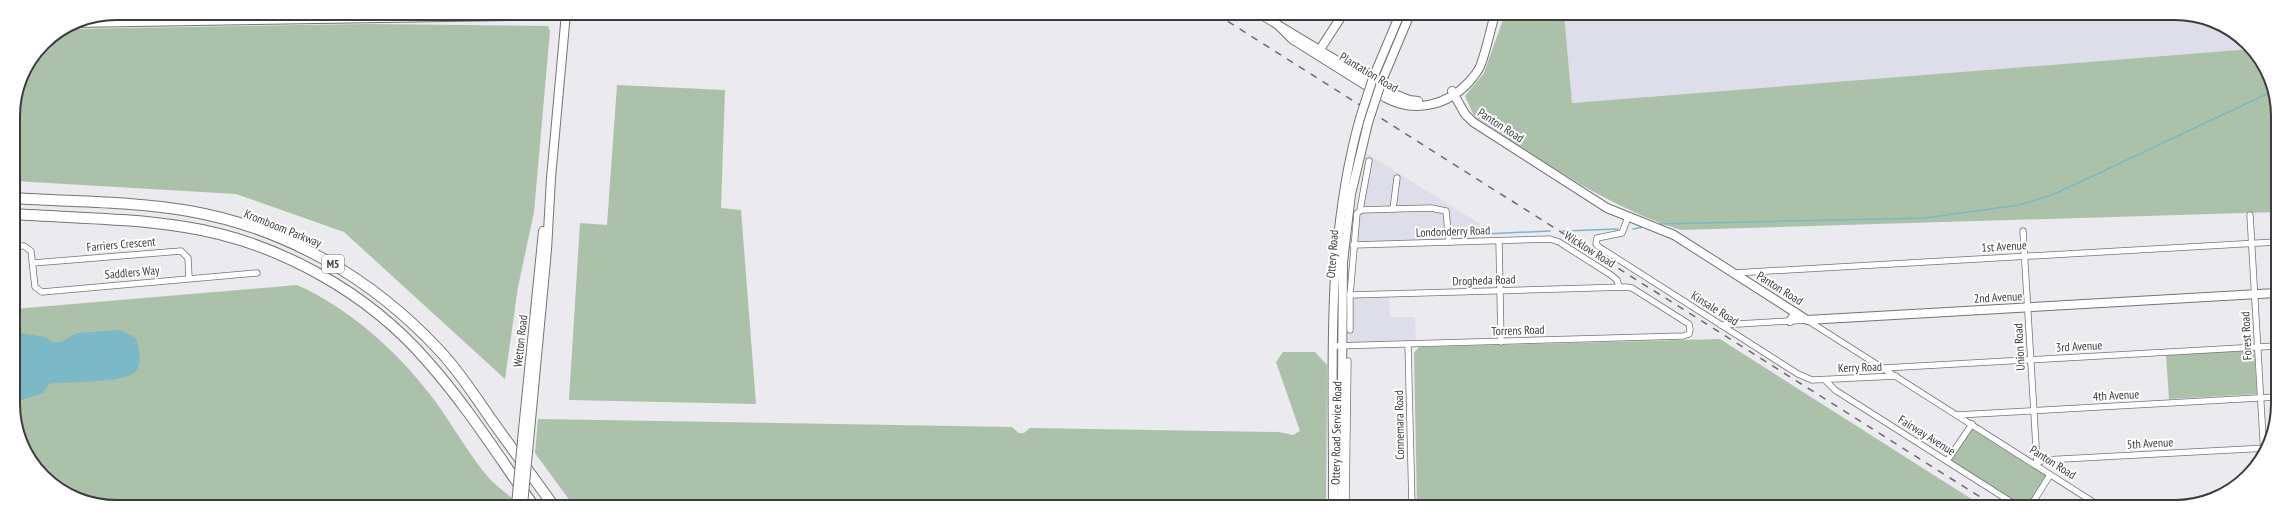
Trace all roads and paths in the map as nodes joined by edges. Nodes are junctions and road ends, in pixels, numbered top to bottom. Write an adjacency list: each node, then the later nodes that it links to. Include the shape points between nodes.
1 (153, 20): 8 (street)
2 (565, 20): 65 (street, Wetton Road, via 547,250)
3 (1269, 20): 10 (street, Plantation Road, via 1292,39)
4 (1338, 20): 10 (street)
5 (1398, 20): 12 (street, Ottery Road)
6 (1407, 20): 12 (street, Ottery Road)
7 (1494, 20): 11 (street, Plantation Road)
8 (133, 22): 9 (street)
9 (93, 23)
10 (1318, 52): 14 (street, Plantation Road, via 1386,98 1401,104 1431,105)
11 (1483, 56): 13 (street, Plantation Road, via 1478,70); 14 (street, Plantation Road, via 1472,74)
12 (1377, 80): 51 (street, Ottery Road, bridge, via 1360,118 1346,173 1334,276); 52 (street, Ottery Road, bridge, via 1354,177 1346,224 1342,274)
13 (1465, 85): 14 (street, Plantation Road); 15 (street, via 1461,93)
14 (1452, 93): 15 (street, Panton Road)
15 (1460, 106): 23 (street, Panton Road, via 1473,122 1608,208)
16 (1369, 161): 20 (street)
17 (1397, 178): 19 (street)
18 (20, 198): 74 (highway, Kromboom Parkway / M5, via 188,211 254,228 327,260 389,302 440,352 477,398)
19 (1393, 209): 20 (street); 27 (street, via 1431,208 1446,211)
20 (1360, 210): 30 (street, via 1356,219)
21 (20, 214): 73 (highway, M5, via 186,227 248,243 317,273 377,313 428,361)
22 (2250, 215): 29 (street, Forest Road)
23 (1628, 217): 35 (street, Panton Road, via 1669,233); 46 (street, Kinsale Road, via 1622,233 1600,237 1596,244)
24 (2023, 231): 32 (street, Union Road)
25 (1553, 240): 26 (street, Londonderry Road); 37 (street, Wicklow Road, via 1616,279)
26 (1499, 241): 27 (street, Londonderry Road); 38 (street)
27 (1449, 242): 30 (street, Londonderry Road)
28 (2271, 242): 29 (street, 1st Avenue)
29 (2251, 243): 32 (street, 1st Avenue); 40 (street, Forest Road)
30 (1353, 245): 41 (street)
31 (20, 246): 33 (street, via 27,247 32,253)
32 (2025, 256): 35 (street, 1st Avenue); 42 (street, Union Road)
33 (33, 263): 36 (street, Farriers Crescent, via 181,251 188,258); 36 (street, Saddlers Way, via 35,288 42,292)
34 (257, 273): 36 (street, Saddlers Way)
35 (1733, 273): 43 (street, Panton Road)
36 (189, 278)
37 (1619, 286): 38 (street, Drogheda Road); 48 (street, Wicklow Road, via 1635,290 1689,324)
38 (1500, 291): 41 (street, Drogheda Road); 49 (street)
39 (2271, 293): 40 (street, 2nd Avenue)
40 (2255, 294): 42 (street, 2nd Avenue); 53 (street, Forest Road)
41 (1350, 295): 47 (street)
42 (2028, 307): 44 (street, 2nd Avenue); 55 (street, Union Road)
43 (1794, 312): 44 (street, Panton Road); 45 (street)
44 (1807, 320): 45 (street, 2nd Avenue); 57 (street, Panton Road)
45 (1790, 321): 46 (street, 2nd Avenue)
46 (1721, 325): 59 (street, Kinsale Road, via 1806,379)
47 (1350, 330)
48 (1690, 330): 49 (street, Torrens Road, via 1689,334 1683,336)
49 (1501, 342): 50 (street, Torrens Road)
50 (1408, 344): 52 (street, Torrens Road); 78 (street, Connemara Road)
51 (1333, 346): 52 (street, Torrens Road); 75 (street, Ottery Road)
52 (1342, 346): 76 (street, Ottery Road)
53 (2258, 346): 54 (street, 3rd Avenue); 55 (street, 3rd Avenue); 61 (street, Forest Road)
54 (2271, 346)
55 (2031, 360): 57 (street, 3rd Avenue); 62 (street, Union Road)
56 (1348, 361): 77 (street, Ottery Road Service Road)
57 (1883, 368): 58 (street, Panton Road)
58 (1896, 376): 59 (street, Kerry Road); 63 (street, Panton Road)
59 (1825, 380): 68 (street, Fairway Avenue, via 1835,390)
60 (2271, 397): 61 (street, 4th Avenue)
61 (2260, 398): 62 (street, 4th Avenue); 66 (street, Forest Road)
62 (2034, 410): 63 (street, 4th Avenue); 69 (street, Union Road)
63 (1957, 415): 64 (street, Panton Road)
64 (1972, 424): 68 (street); 69 (street, Panton Road)
65 (526, 431): 71 (street, Wetton Road, bridge); 72 (street, Wetton Road, bridge)
66 (2264, 440)
67 (2260, 448): 69 (street, 5th Avenue, via 2043,460)
68 (1947, 461): 79 (street, Fairway Avenue)
69 (2036, 464): 70 (street, Panton Road)
70 (2050, 475): 80 (street); 81 (street, Panton Road)
71 (517, 500)
72 (523, 500)
73 (529, 500)
74 (549, 500)
75 (1333, 500)
76 (1340, 500)
77 (1346, 500)
78 (1412, 500)
79 (2008, 500)
80 (2034, 500)
81 (2090, 500)

